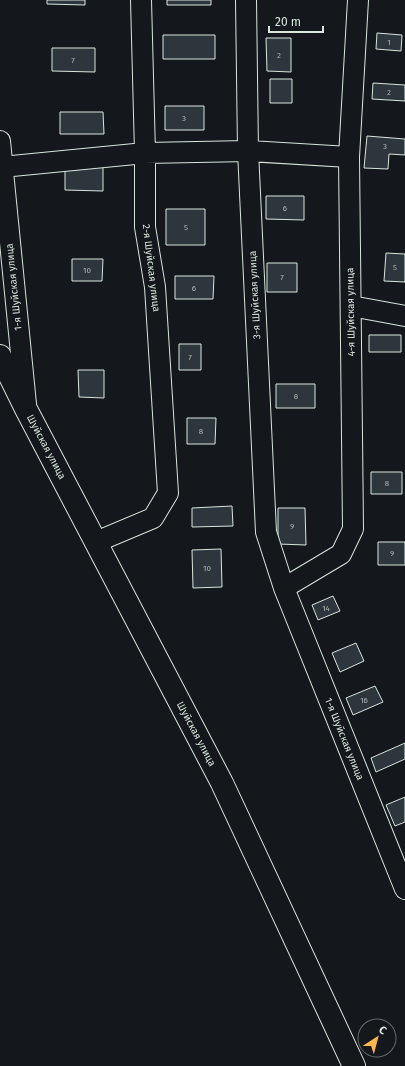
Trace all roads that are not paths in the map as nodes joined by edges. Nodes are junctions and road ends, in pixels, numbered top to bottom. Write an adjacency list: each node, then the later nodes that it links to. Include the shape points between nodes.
1 (141, 0): 6 (street, 2-я Шуйская улица)
2 (246, 0): 5 (street, 3-я Шуйская улица)
3 (358, 0): 7 (street, 4-я Шуйская улица)
4 (0, 141): 8 (street, 1-я Шуйская улица)
5 (248, 151): 6 (street); 7 (street); 14 (street, 3-я Шуйская улица, via 266,532)
6 (145, 153): 8 (street); 13 (street, 2-я Шуйская улица, via 145,227 155,287 168,493 153,518)
7 (349, 157): 9 (street, 4-я Шуйская улица)
8 (2, 166): 12 (street, 1-я Шуйская улица)
9 (351, 306): 10 (street); 14 (street, 4-я Шуйская улица, via 353,528 342,554)
10 (405, 316)
11 (0, 356): 12 (main road, Шуйская улица)
12 (26, 409): 13 (main road, Шуйская улица)
13 (96, 542): 16 (main road, Шуйская улица, via 222,783)
14 (284, 588): 15 (street, 1-я Шуйская улица)
15 (405, 890)
16 (354, 1066)

